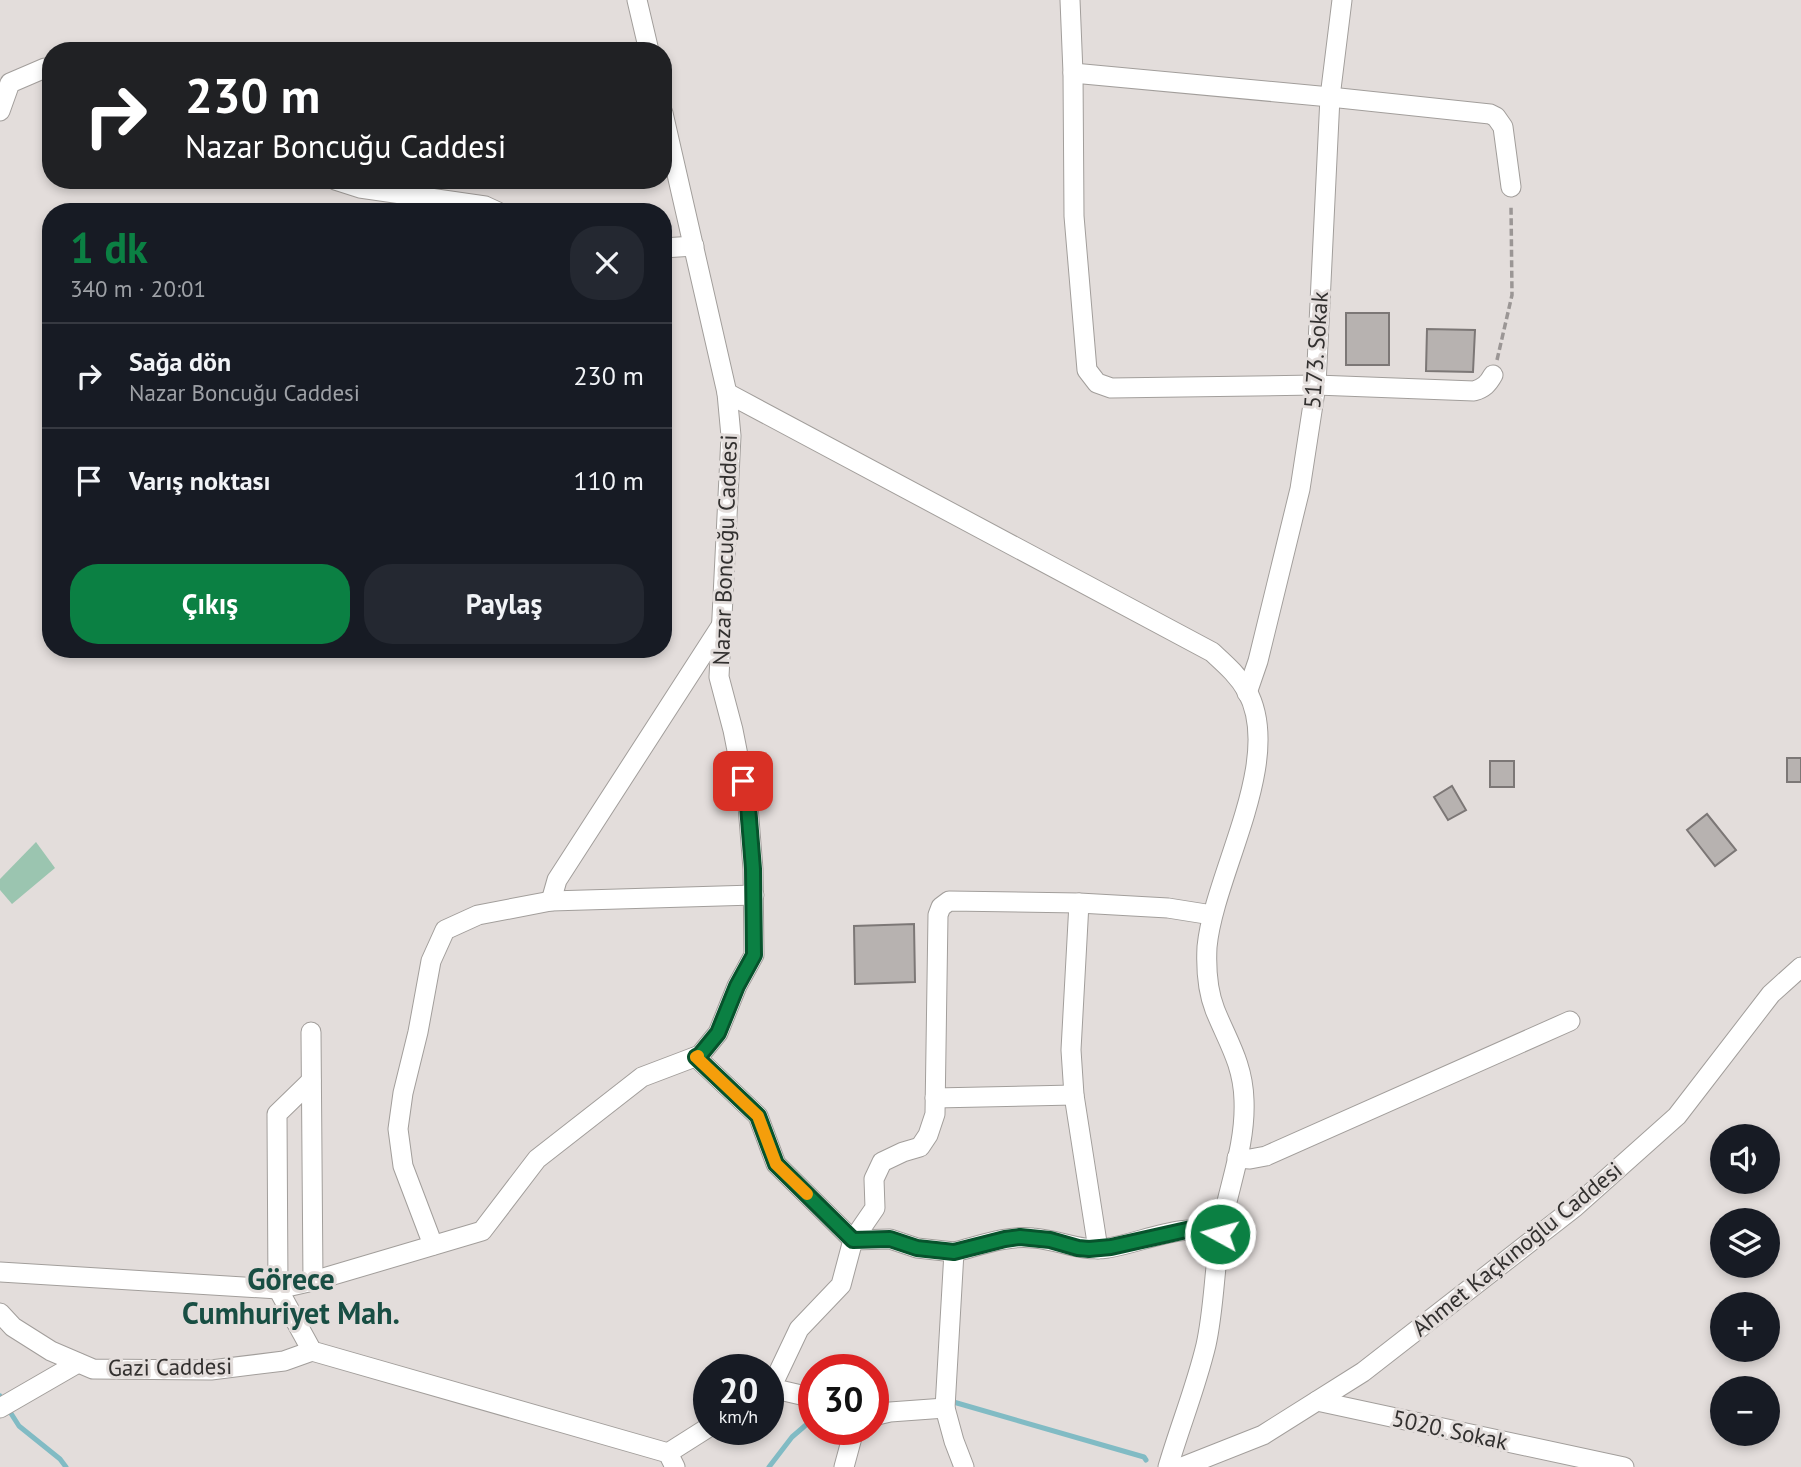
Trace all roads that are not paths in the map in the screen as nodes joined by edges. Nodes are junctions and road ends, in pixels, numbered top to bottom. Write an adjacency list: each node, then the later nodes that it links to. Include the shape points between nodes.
1 (637, 0): 4 (street)
2 (1070, 0): 6 (street)
3 (1342, 0): 7 (street, 5173. Sokak)
4 (647, 42)
5 (42, 69): 8 (street, via 10,83)
6 (1073, 74): 7 (street); 16 (street, via 1074,216 1087,370 1097,383 1111,388)
7 (1330, 97): 10 (street, via 1490,114 1503,127); 16 (street, 5173. Sokak)
8 (0, 111)
9 (672, 152): 13 (street, Nazar Boncuğu Caddesi)
10 (1511, 187)
11 (367, 189): 12 (street)
12 (464, 203)
13 (694, 246): 14 (street); 17 (street, Nazar Boncuğu Caddesi)
14 (672, 247)
15 (1493, 375): 16 (street, via 1488,384 1474,391)
16 (1316, 385): 19 (street, 5173. Sokak, via 1300,489)
17 (727, 393): 18 (street, Nazar Boncuğu Caddesi, via 731,436); 19 (street, via 1212,652)
18 (722, 624): 20 (street, Nazar Boncuğu Caddesi, via 719,677 748,806); 21 (street, via 557,880)
19 (1247, 692): 23 (street, via 1259,743 1256,768)
20 (754, 895): 21 (street); 27 (street, Nazar Boncuğu Caddesi, via 754,955 718,1033)
21 (551, 901): 34 (street, via 478,915 445,930 431,961 398,1129 403,1166)
22 (1079, 903): 23 (street); 29 (street); 30 (street, via 948,901 941,907)
23 (1212, 915): 31 (street, via 1209,982 1244,1093)
24 (1801, 967): 44 (street, Ahmet Kaçkınoğlu Caddesi, via 1771,994 1678,1116 1555,1223 1363,1372)
25 (1570, 1021): 31 (street, via 1266,1156)
26 (311, 1032): 28 (street)
27 (696, 1057): 33 (street, via 758,1116 776,1164); 34 (street, via 642,1077 537,1159 482,1231)
28 (311, 1081): 38 (street); 39 (street, via 277,1114)
29 (1073, 1095): 30 (street); 35 (street)
30 (935, 1098): 33 (street, via 935,1114 920,1147 882,1162 874,1179 875,1208)
31 (1237, 1158): 32 (street)
32 (1220, 1234): 35 (street, via 1191,1229); 55 (street, via 1206,1344)
33 (853, 1240): 36 (street, via 890,1239); 42 (street, via 841,1285 799,1329)
34 (433, 1245): 38 (street)
35 (1098, 1249): 36 (street, via 1020,1237)
36 (954, 1252): 46 (street)
37 (0, 1272): 39 (street)
38 (313, 1281): 39 (street)
39 (278, 1289): 41 (street)
40 (0, 1314): 43 (street, Gazi Caddesi, via 51,1351)
41 (312, 1351): 43 (street, Gazi Caddesi, via 284,1361 211,1370 93,1369); 50 (street)
42 (784, 1359)
43 (78, 1363): 45 (street)
44 (1317, 1401): 51 (street, 5020. Sokak); 52 (street, Ahmet Kaçkınoğlu Caddesi, via 1263,1435)
45 (0, 1408)
46 (945, 1408): 47 (street); 54 (street)
47 (889, 1412)
48 (693, 1441): 50 (street)
49 (850, 1445): 53 (street)
50 (671, 1460)
51 (1570, 1461): 56 (street, 5020. Sokak)
52 (1189, 1465)
53 (844, 1467)
54 (964, 1467)
55 (1168, 1467)
56 (1624, 1467)

